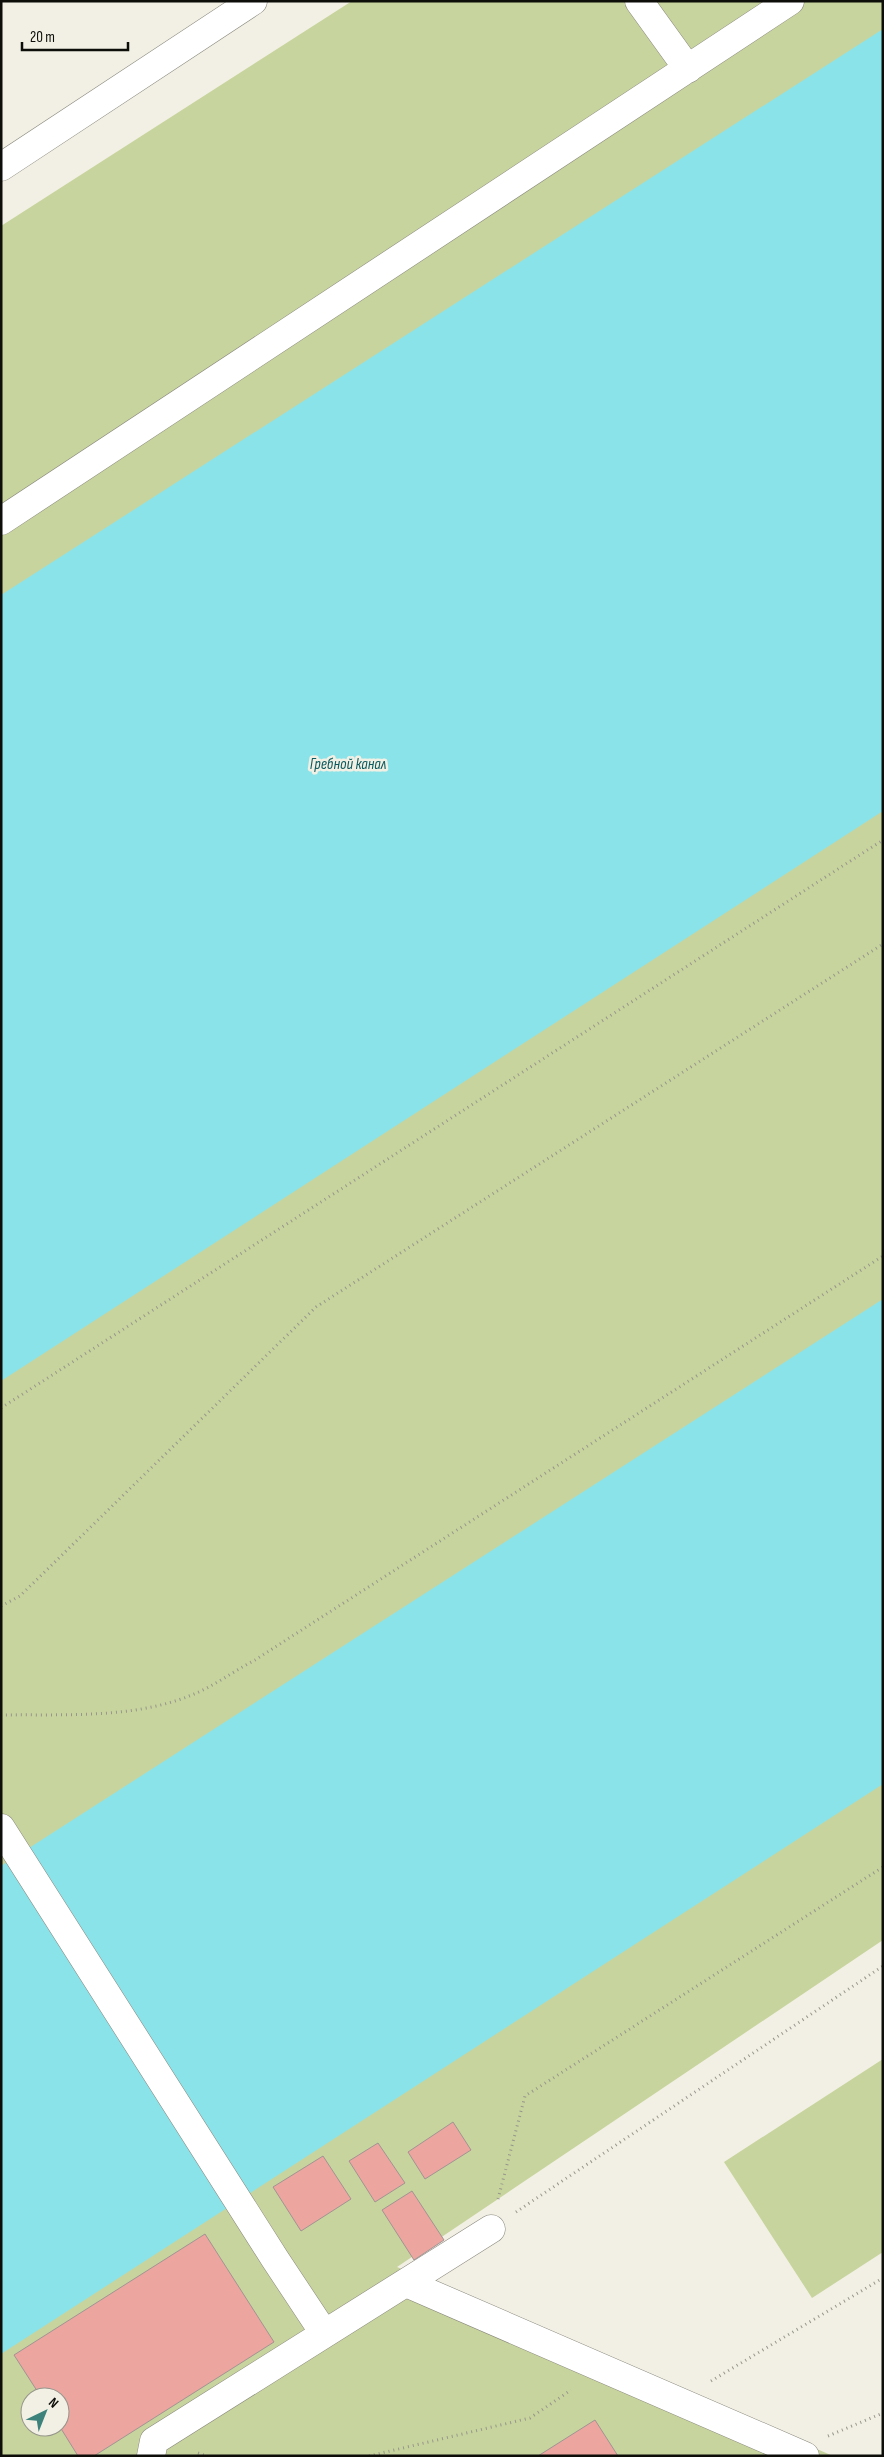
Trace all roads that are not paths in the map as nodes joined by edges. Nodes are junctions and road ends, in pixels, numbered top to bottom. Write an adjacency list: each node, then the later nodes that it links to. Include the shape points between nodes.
1 (253, 1): 5 (lane)
2 (639, 1): 4 (lane)
3 (790, 1): 4 (lane)
4 (688, 68): 6 (lane)
5 (1, 167)
6 (1, 521)
7 (1, 1828): 10 (lane)
8 (491, 2229): 9 (lane)
9 (406, 2283): 10 (lane); 11 (lane, via 678,2400)
10 (324, 2333): 12 (lane, via 154,2441)
11 (794, 2454)
12 (151, 2456)

